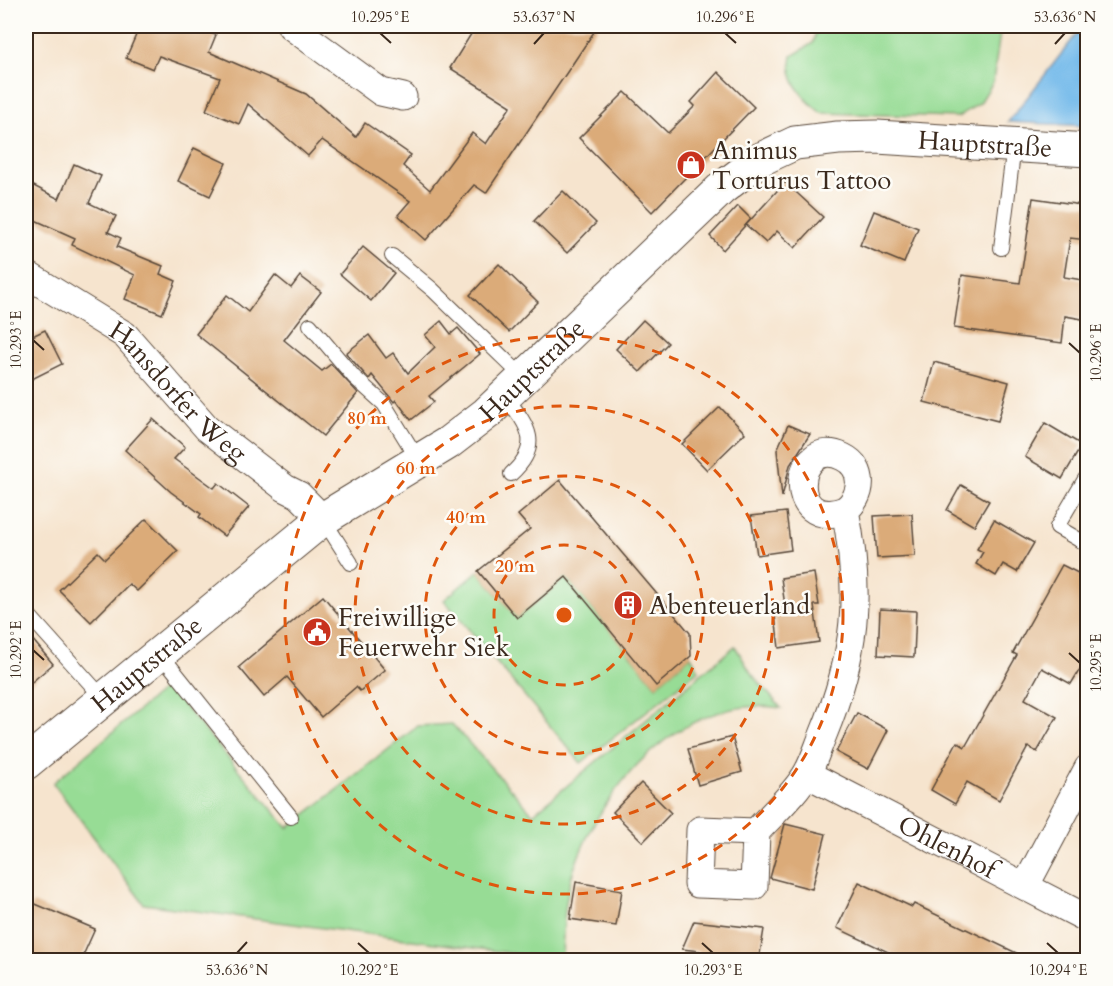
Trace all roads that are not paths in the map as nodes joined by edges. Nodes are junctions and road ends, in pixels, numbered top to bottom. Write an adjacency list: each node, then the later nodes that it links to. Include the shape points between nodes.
1 (291, 26): 2 (street, via 381,92)
2 (404, 97)
3 (1014, 146): 4 (street, Hauptstraße); 5 (lane); 9 (street, Hauptstraße, via 877,136 795,143 759,160 721,189)
4 (1088, 150)
5 (1002, 248)
6 (392, 256): 9 (lane, via 433,290)
7 (26, 274): 14 (street, Hansdorfer Weg, via 125,335 207,428 285,489 299,495)
8 (310, 325): 10 (lane, via 354,377 384,404)
9 (514, 387): 10 (street, Hauptstraße, via 448,443); 11 (lane, via 531,444 524,461)
10 (419, 461): 14 (street, Hauptstraße)
11 (511, 474)
12 (1085, 479): 15 (lane, via 1057,527)
13 (845, 510): 22 (street, via 853,552 855,615 849,662)
14 (323, 519): 16 (lane); 18 (street, Hauptstraße)
15 (1088, 545)
16 (351, 563)
17 (26, 612): 19 (lane)
18 (159, 652): 19 (street, Hauptstraße); 23 (lane)
19 (103, 698): 20 (street, Hauptstraße)
20 (26, 763)
21 (1088, 768): 25 (street)
22 (807, 774): 24 (street); 25 (street, Ohlenhof)
23 (291, 817)
24 (756, 832)
25 (1026, 885): 26 (street, Ohlenhof)
26 (1088, 919)

